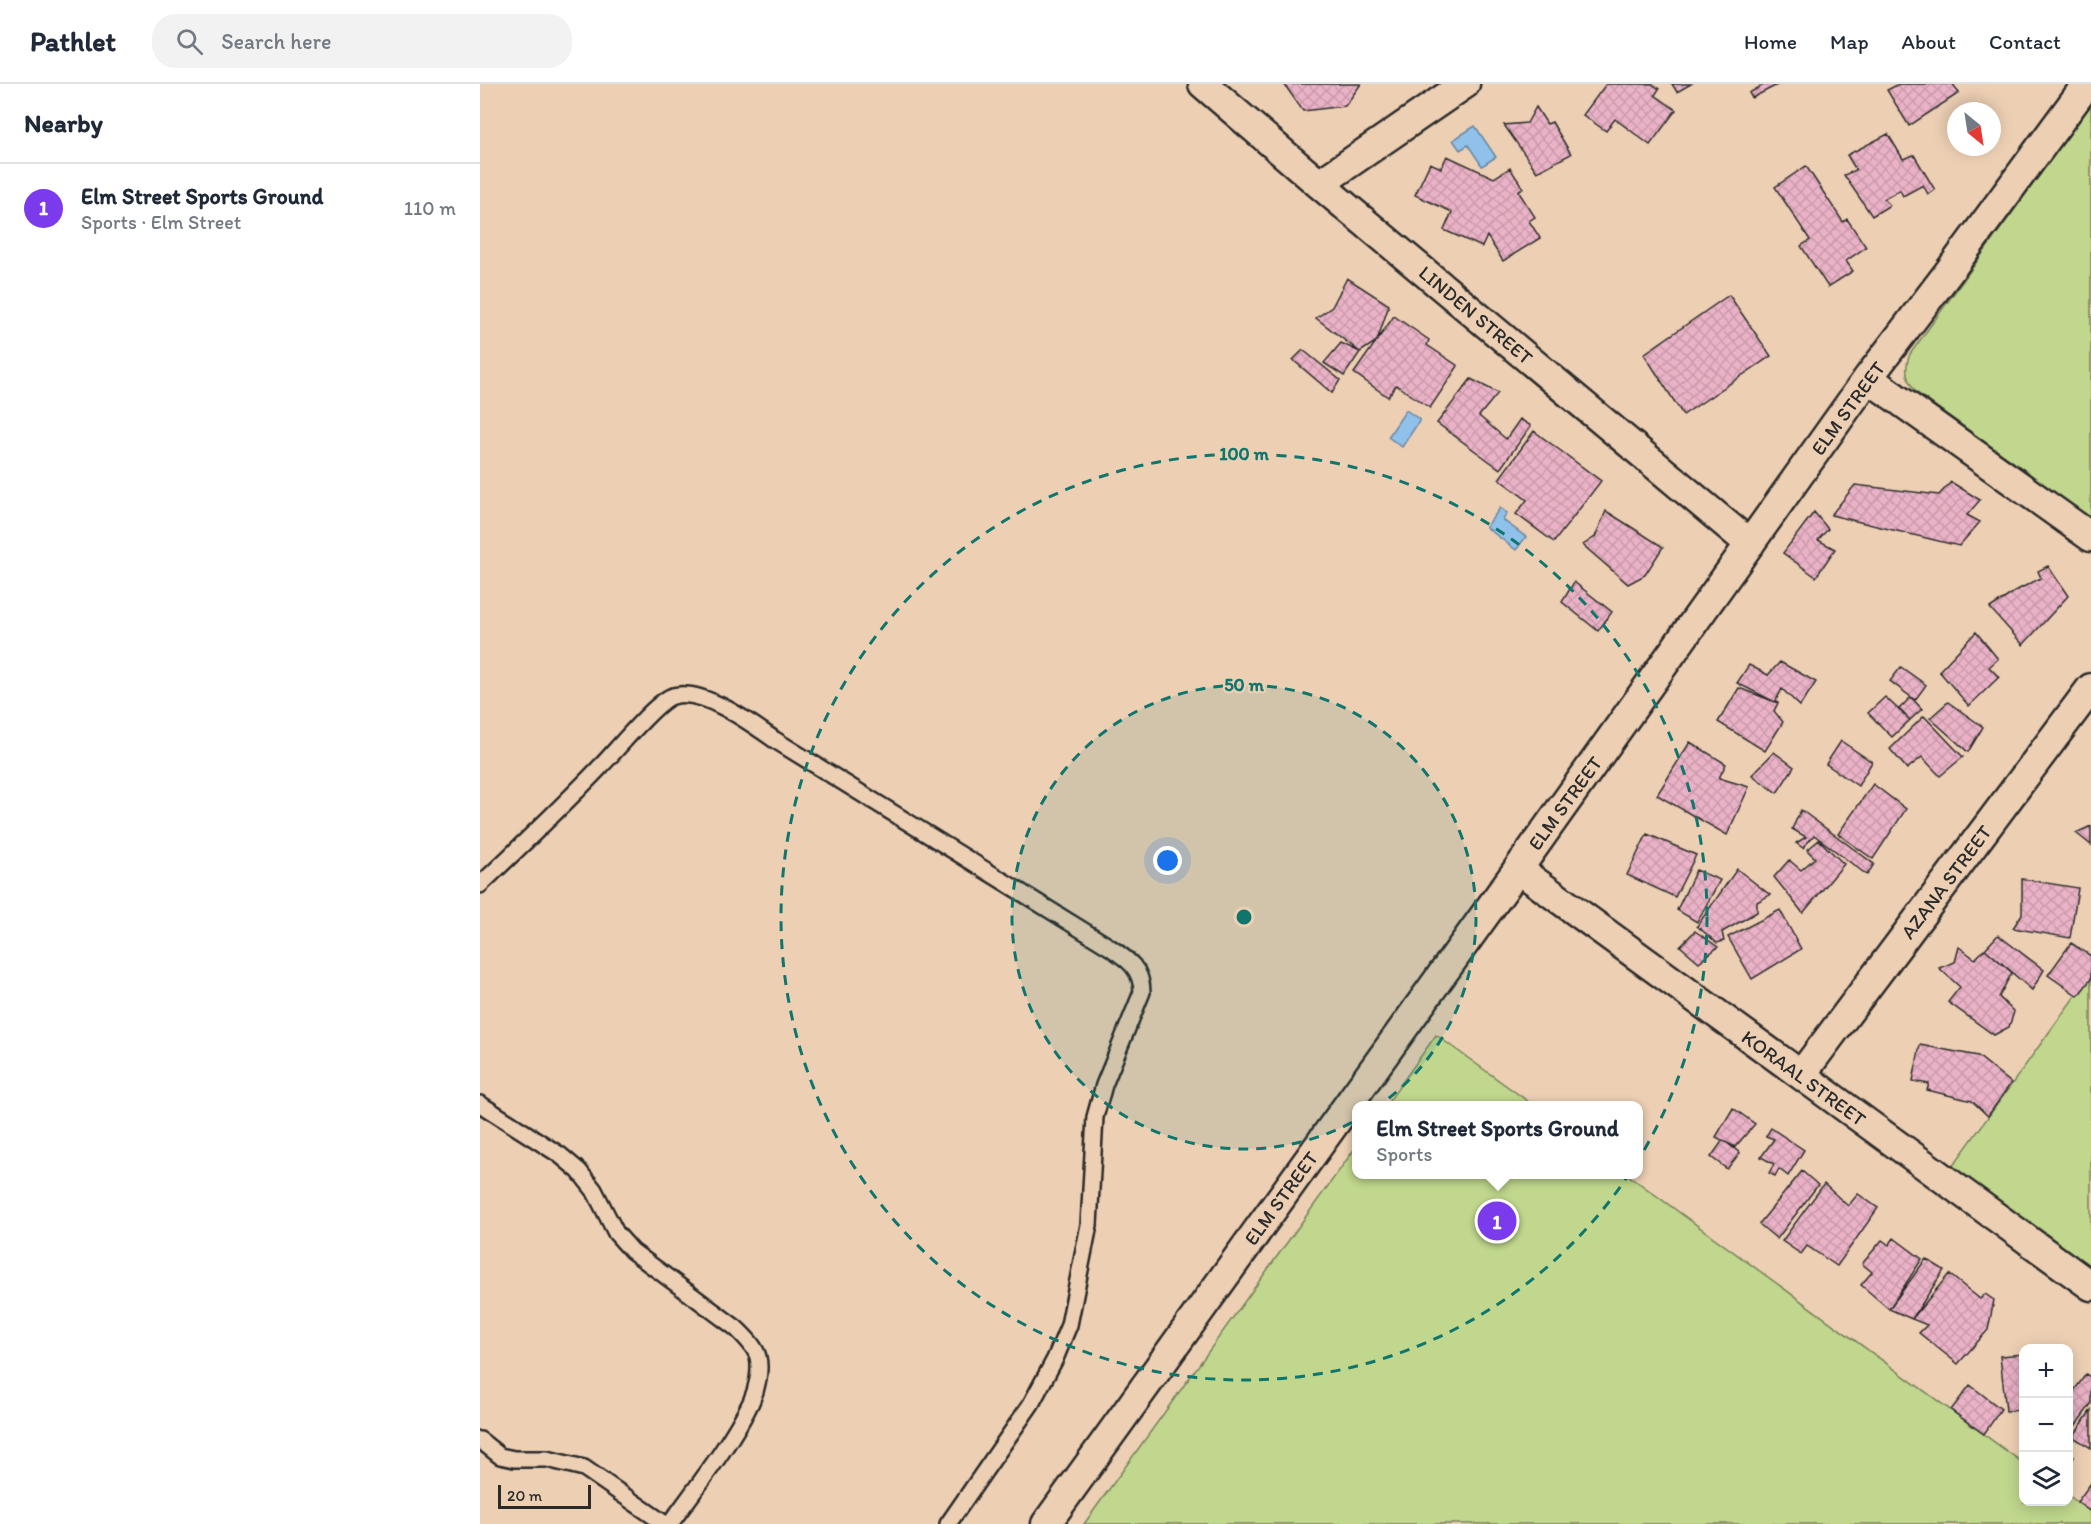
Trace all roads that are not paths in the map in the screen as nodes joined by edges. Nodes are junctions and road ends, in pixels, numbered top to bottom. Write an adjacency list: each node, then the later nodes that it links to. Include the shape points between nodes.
1 (1203, 84): 4 (street, LINDEN STREET)
2 (1465, 84): 4 (street)
3 (2087, 84): 5 (street, ELM STREET)
4 (1319, 184): 7 (street, LINDEN STREET)
5 (1868, 378): 6 (street); 7 (street, ELM STREET)
6 (2091, 537)
7 (1750, 544): 9 (street, ELM STREET)
8 (2091, 688): 11 (street, AZANA STREET)
9 (1518, 869): 11 (street, KORAAL STREET); 18 (street, ELM STREET)
10 (480, 885): 17 (lane, via 602,766 652,711 672,696 687,696 710,700 739,715 1108,946 1138,971 1142,992 1104,1085 1095,1118 1089,1225 1069,1325 1030,1404)
11 (1802, 1075): 13 (street, KORAAL STREET)
12 (480, 1104): 16 (lane, via 561,1155 579,1171 594,1190 616,1233 632,1251 736,1328 758,1356 759,1377 752,1401)
13 (2091, 1286)
14 (480, 1440): 15 (lane, via 500,1456 547,1459 584,1468)
15 (664, 1524)
16 (670, 1524)
17 (948, 1524)
18 (1046, 1524)

